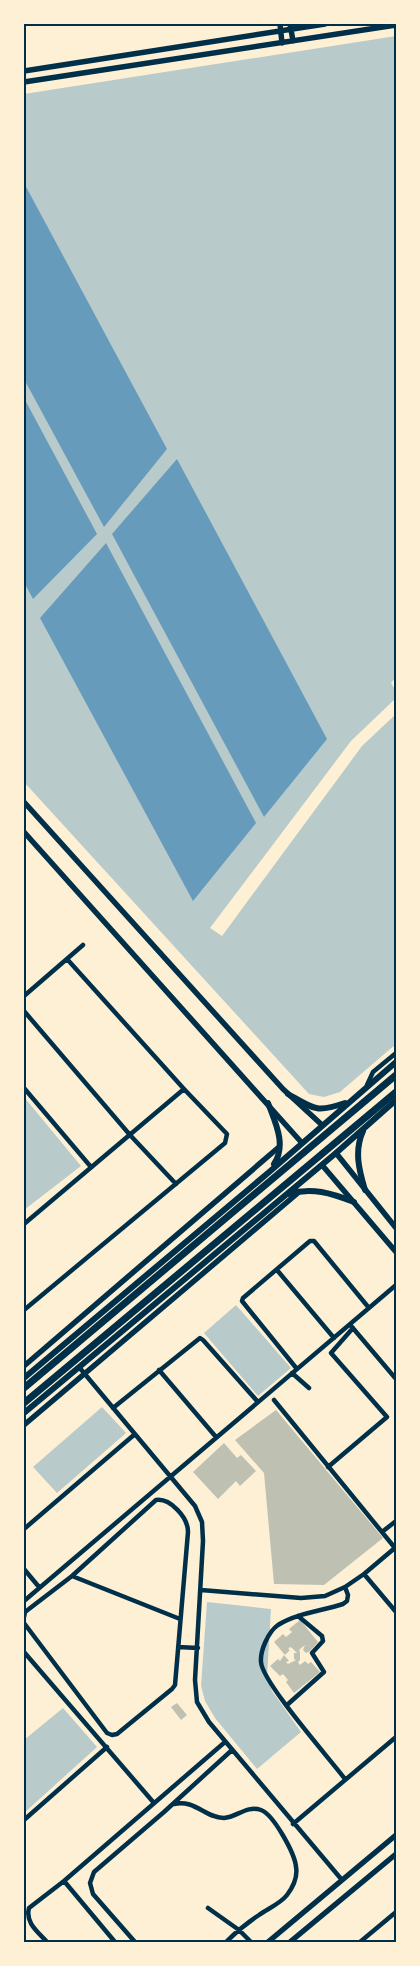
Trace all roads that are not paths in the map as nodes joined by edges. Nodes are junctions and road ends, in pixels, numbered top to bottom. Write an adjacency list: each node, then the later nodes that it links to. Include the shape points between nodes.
1 (280, 24): 5 (street)
2 (325, 24): 4 (street)
3 (396, 25): 6 (street)
4 (290, 26): 5 (street); 6 (street)
5 (281, 31): 7 (street); 8 (street)
6 (293, 41): 7 (street)
7 (282, 43): 9 (street)
8 (24, 71)
9 (24, 82)
10 (24, 802): 23 (street)
11 (24, 832): 26 (street)
12 (83, 945): 13 (street)
13 (67, 959): 14 (street); 21 (street)
14 (24, 996)
15 (24, 1011): 29 (street)
16 (396, 1053): 20 (street, via 373,1072)
17 (396, 1062): 20 (main road)
18 (396, 1075): 60 (main road)
19 (24, 1088): 34 (street)
20 (366, 1088): 24 (main road)
21 (184, 1089): 29 (street); 36 (street, via 227,1134 227,1139)
22 (396, 1092): 64 (main road)
23 (288, 1094): 24 (main road, via 322,1110); 27 (street)
24 (351, 1101): 27 (main road)
25 (396, 1102): 28 (main road)
26 (268, 1103): 30 (street); 31 (main road, via 280,1139)
27 (322, 1125): 30 (main road)
28 (363, 1129): 32 (main road); 37 (main road, via 358,1162)
29 (130, 1135): 34 (street); 36 (street)
30 (302, 1143): 35 (main road)
31 (279, 1147): 35 (main road, via 279,1156); 52 (street)
32 (336, 1153): 33 (main road); 37 (street)
33 (322, 1165): 39 (main road); 40 (street)
34 (91, 1167): 41 (street)
35 (268, 1173): 45 (main road)
36 (176, 1184): 49 (street)
37 (365, 1190): 42 (street)
38 (301, 1191): 39 (main road); 40 (main road, via 330,1193); 57 (street)
39 (285, 1195): 47 (main road)
40 (354, 1202): 43 (street)
41 (24, 1224)
42 (396, 1228)
43 (396, 1252)
44 (277, 1270): 48 (street, via 314,1241); 51 (street); 54 (street, via 242,1301)
45 (152, 1271): 47 (main road); 58 (main road)
46 (396, 1285): 48 (street)
47 (170, 1291): 53 (main road)
48 (369, 1308): 50 (street)
49 (24, 1310)
50 (351, 1326): 51 (street); 59 (street); 70 (street, via 331,1353 387,1417)
51 (334, 1338): 54 (street)
52 (24, 1366)
53 (79, 1367): 57 (street); 66 (main road)
54 (297, 1369): 56 (street)
55 (159, 1370): 63 (street, via 200,1338); 65 (street); 69 (street)
56 (292, 1373): 61 (street); 63 (street)
57 (84, 1374): 65 (street); 67 (street)
58 (24, 1378)
59 (396, 1379)
60 (24, 1388)
61 (309, 1388)
62 (274, 1400): 70 (street)
63 (258, 1402): 69 (street)
64 (24, 1403)
65 (113, 1408): 68 (street)
66 (24, 1413)
67 (24, 1425)
68 (135, 1434): 71 (street); 73 (street)
69 (216, 1437): 71 (street)
70 (328, 1467): 74 (street)
71 (170, 1476): 80 (street); 81 (street, via 195,1506 202,1522)
72 (396, 1521): 74 (street)
73 (24, 1529)
74 (382, 1532): 75 (street)
75 (395, 1548): 77 (street)
76 (24, 1569): 80 (street)
77 (364, 1574): 79 (street); 83 (street)
78 (72, 1576): 85 (street, via 26,1612); 86 (street); 86 (street, via 156,1500 168,1501 188,1526)
79 (345, 1587): 81 (street, via 325,1596 302,1598); 84 (street, via 348,1595 343,1604)
80 (39, 1588): 82 (street)
81 (201, 1590): 89 (street)
82 (24, 1601)
83 (396, 1612)
84 (298, 1616): 91 (street, via 276,1626 264,1644 260,1663 268,1682); 91 (street, via 322,1636 323,1641 312,1652 324,1672)
85 (24, 1617)
86 (180, 1619): 88 (street)
87 (24, 1623): 88 (street, via 107,1733 112,1735 172,1689 177,1679)
88 (178, 1647): 89 (street)
89 (198, 1648): 93 (street, via 197,1702)
90 (24, 1652): 94 (street)
91 (287, 1705): 96 (street)
92 (396, 1737): 96 (street)
93 (225, 1742): 95 (street); 97 (street)
94 (106, 1748): 97 (street); 99 (street)
95 (232, 1750): 98 (street); 100 (street)
96 (345, 1779): 100 (street)
97 (154, 1803): 104 (street)
98 (172, 1804): 107 (street, via 192,1804 224,1818 248,1809 260,1810 268,1815 290,1848 296,1868 295,1884 285,1898); 110 (street, via 94,1872 90,1883 93,1894)
99 (24, 1820)
100 (293, 1824): 103 (street)
101 (396, 1835): 103 (street)
102 (396, 1854): 114 (street)
103 (342, 1880): 113 (street)
104 (64, 1881): 108 (street, via 29,1908 27,1915); 109 (street)
105 (208, 1908): 107 (street)
106 (396, 1912): 115 (street)
107 (239, 1930): 111 (street); 112 (street)
108 (47, 1942)
109 (115, 1942)
110 (135, 1942)
111 (226, 1942)
112 (252, 1942)
113 (268, 1942)
114 (290, 1942)
115 (360, 1942)

